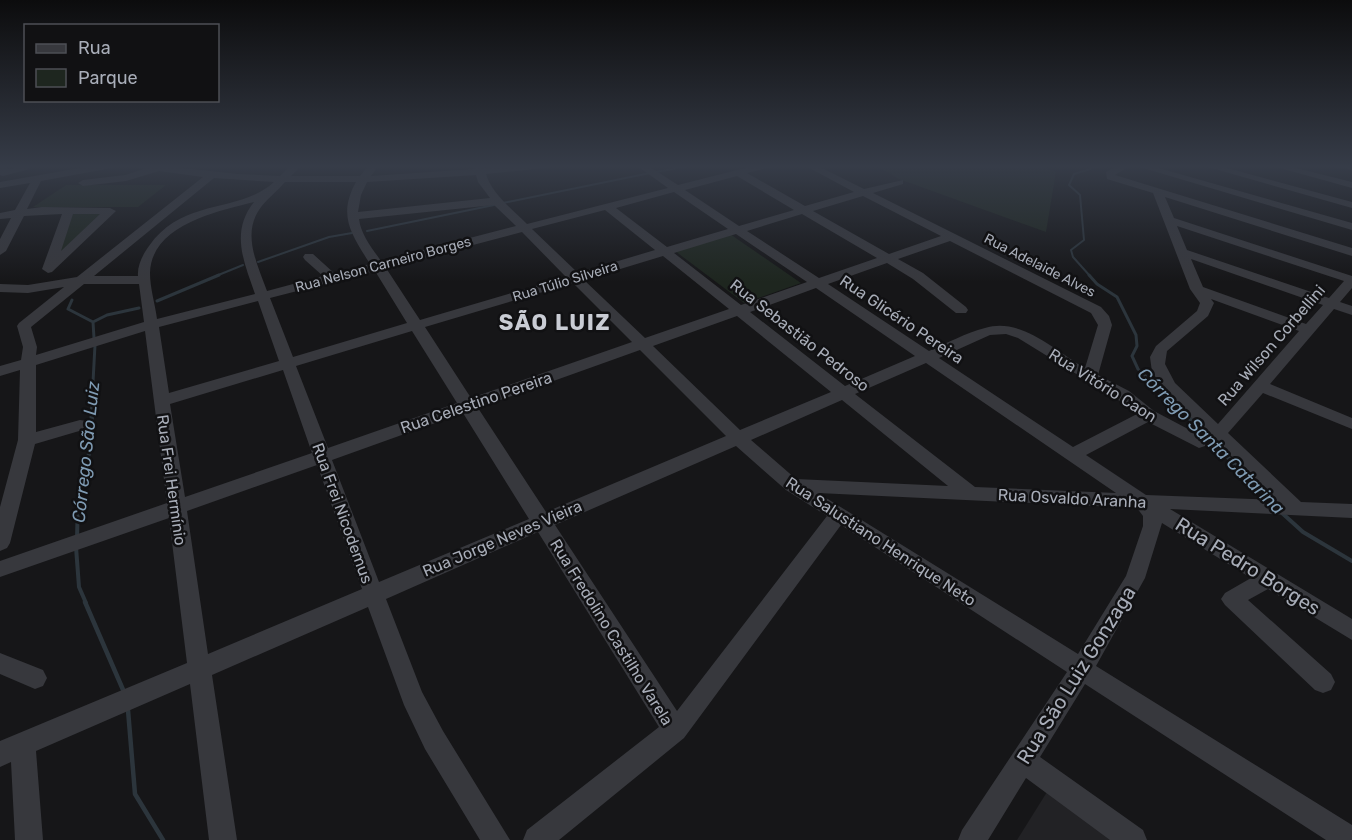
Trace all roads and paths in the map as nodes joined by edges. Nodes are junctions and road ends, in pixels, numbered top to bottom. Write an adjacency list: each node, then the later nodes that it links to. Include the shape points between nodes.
1 (24, 204): 19 (street)
2 (174, 204): 37 (street)
3 (235, 204): 38 (street, Rua Frei Hermínio, via 173,227 150,250)
4 (259, 204): 44 (street, Rua Frei Nicodemus, via 247,220 244,236)
5 (354, 204): 21 (street)
6 (485, 204): 21 (street)
7 (500, 204): 24 (street, Rua Salustiano Henrique Neto)
8 (614, 204): 16 (street, Rua Nelson Carneiro Borges)
9 (698, 204): 25 (street, Rua Glicério Pereira)
10 (793, 204): 18 (street)
11 (823, 204): 18 (street, Rua Túlio Silveira)
12 (888, 204): 26 (street, Rua Adelaide Alves)
13 (1163, 204): 22 (street)
14 (1195, 204): 30 (street)
15 (1273, 204): 23 (street)
16 (607, 206): 24 (street, Rua Nelson Carneiro Borges); 28 (street, Rua Sebastião Pedroso)
17 (69, 210): 19 (street); 34 (street); 34 (street, via 110,211)
18 (803, 210): 25 (street, Rua Túlio Silveira); 32 (street)
19 (21, 212): 20 (street); 27 (street)
20 (0, 216)
21 (352, 216): 33 (street, Rua Fredolino Castilho Varela, via 355,230)
22 (1169, 220): 29 (street); 39 (street)
23 (1352, 227)
24 (524, 228): 33 (street, Rua Nelson Carneiro Borges); 36 (street, Rua Salustiano Henrique Neto)
25 (737, 230): 28 (street, Rua Túlio Silveira); 40 (street, Rua Glicério Pereira)
26 (952, 236): 32 (street, Rua Celestino Pereira); 58 (street, Rua Adelaide Alves, via 1102,315 1104,325)
27 (0, 251)
28 (664, 252): 36 (street, Rua Túlio Silveira); 46 (street, Rua Sebastião Pedroso)
29 (1182, 252): 43 (street); 45 (street)
30 (1352, 252)
31 (309, 257): 35 (street)
32 (887, 259): 40 (street, Rua Celestino Pereira); 47 (street, via 922,279)
33 (379, 265): 35 (street, Rua Nelson Carneiro Borges); 50 (street, Rua Fredolino Castilho Varela)
34 (48, 269): 41 (street)
35 (332, 278): 44 (street, Rua Nelson Carneiro Borges)
36 (575, 278): 50 (street, Rua Túlio Silveira); 53 (street, Rua Salustiano Henrique Neto)
37 (83, 280): 38 (street); 41 (street); 55 (street, via 24,326 30,347)
38 (144, 280): 49 (street, Rua Frei Hermínio)
39 (1352, 280): 45 (street, Rua Wilson Corbellini)
40 (817, 283): 46 (street, Rua Celestino Pereira); 54 (street, Rua Glicério Pereira)
41 (42, 286): 42 (street)
42 (0, 288)
43 (1197, 289): 52 (street); 66 (street, via 1207,303 1206,309 1161,349 1156,356 1157,366 1171,388)
44 (263, 295): 49 (street, Rua Nelson Carneiro Borges); 56 (street, Rua Frei Nicodemus)
45 (1332, 303): 48 (street); 52 (street, Rua Wilson Corbellini)
46 (740, 310): 53 (street, Rua Celestino Pereira); 60 (street, Rua Sebastião Pedroso)
47 (961, 310)
48 (1352, 311)
49 (150, 325): 55 (street, Rua Nelson Carneiro Borges); 61 (street, Rua Frei Hermínio)
50 (417, 325): 56 (street, Rua Túlio Silveira); 62 (street, Rua Fredolino Castilho Varela)
51 (1007, 330): 54 (street, Rua Jorge Neves Vieira, via 983,333); 58 (street, Rua Vitório Caon, via 1023,335)
52 (1309, 330): 59 (street, Rua Wilson Corbellini)
53 (642, 344): 62 (street, Rua Celestino Pereira); 67 (street, Rua Salustiano Henrique Neto)
54 (926, 357): 60 (street, Rua Jorge Neves Vieira); 70 (street, Rua Glicério Pereira)
55 (28, 362): 57 (street, Rua Nelson Carneiro Borges); 68 (street)
56 (288, 363): 61 (street, Rua Túlio Silveira); 71 (street, Rua Frei Nicodemus)
57 (0, 371)
58 (1090, 377): 63 (street, Rua Vitório Caon, via 1123,395)
59 (1260, 386): 65 (street); 66 (street, Rua Wilson Corbellini)
60 (844, 391): 67 (street, Rua Jorge Neves Vieira); 73 (street, Rua Sebastião Pedroso)
61 (161, 401): 75 (street, Rua Frei Hermínio)
62 (468, 405): 71 (street, Rua Celestino Pereira); 79 (street, Rua Fredolino Castilho Varela)
63 (1148, 415): 69 (street, Rua Vitório Caon); 70 (street)
64 (80, 424): 68 (street)
65 (1352, 424)
66 (1218, 434): 76 (street)
67 (737, 437): 72 (street, Rua Salustiano Henrique Neto); 79 (street, Rua Jorge Neves Vieira)
68 (27, 440): 80 (street)
69 (1199, 442)
70 (1072, 454): 74 (street, Rua Glicério Pereira)
71 (322, 456): 75 (street, Rua Celestino Pereira); 83 (street, Rua Frei Nicodemus)
72 (792, 485): 73 (street, Rua Osvaldo Aranha); 78 (street, Rua Salustiano Henrique Neto)
73 (970, 493): 74 (street, Rua Osvaldo Aranha)
74 (1143, 502): 76 (street, Rua Osvaldo Aranha); 82 (street, Rua Pedro Borges); 87 (street, Rua São Luiz Gonzaga, via 1152,516 1151,536 1135,578)
75 (176, 507): 81 (street, Rua Celestino Pereira); 86 (street, Rua Frei Hermínio)
76 (1293, 509): 77 (street, Rua Osvaldo Aranha)
77 (1352, 511)
78 (838, 515): 87 (street, Rua Salustiano Henrique Neto); 90 (street)
79 (542, 521): 83 (street, Rua Jorge Neves Vieira); 90 (street, Rua Fredolino Castilho Varela)
80 (0, 543)
81 (0, 569)
82 (1268, 579): 84 (street, Rua Pedro Borges); 89 (street, via 1232,599)
83 (372, 593): 86 (street, Rua Jorge Neves Vieira); 95 (street, Rua Frei Nicodemus, via 412,698)
84 (1352, 630)
85 (0, 663): 88 (street)
86 (198, 668): 91 (street, Rua Jorge Neves Vieira); 94 (street, Rua Frei Hermínio)
87 (1082, 669): 92 (street, Rua São Luiz Gonzaga); 99 (street, Rua Salustiano Henrique Neto)
88 (34, 678)
89 (1323, 682)
90 (675, 730): 96 (street)
91 (11, 749): 93 (street)
92 (1023, 760): 97 (street, Rua São Luiz Gonzaga); 98 (street)
93 (29, 840)
94 (222, 840)
95 (496, 840)
96 (537, 840)
97 (972, 840)
98 (1133, 840)
99 (1351, 840)

